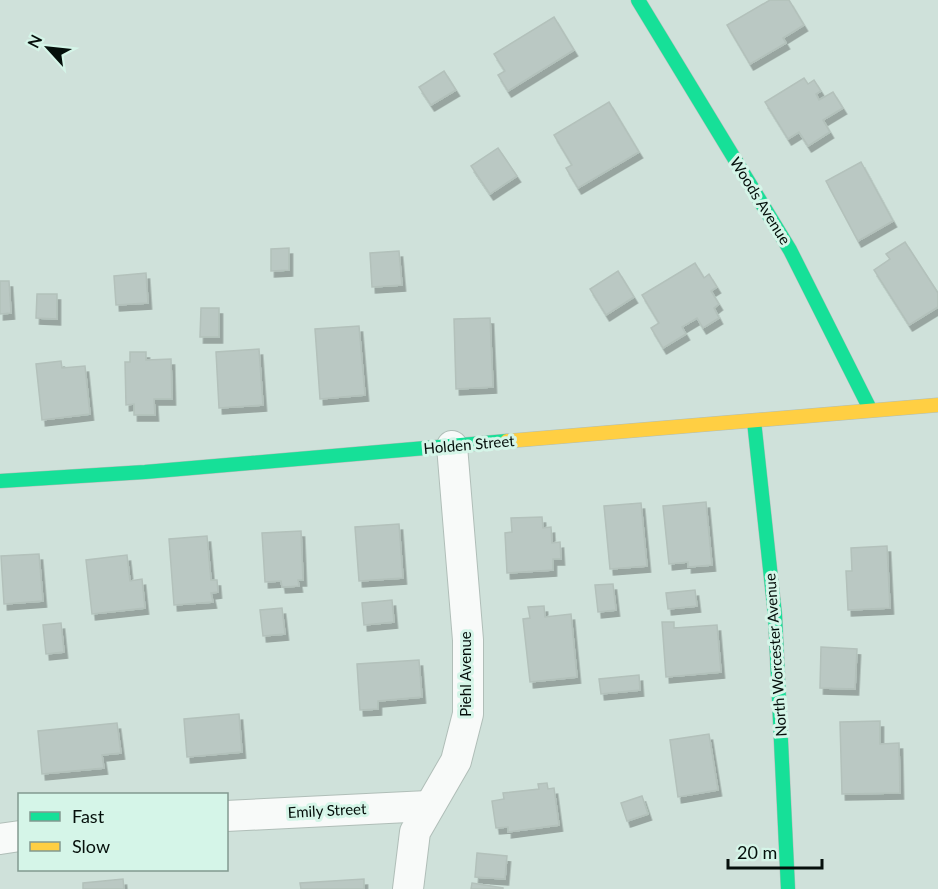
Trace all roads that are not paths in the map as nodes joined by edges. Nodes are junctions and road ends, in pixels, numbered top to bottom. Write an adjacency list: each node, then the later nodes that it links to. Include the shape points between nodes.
1 (638, 0): 3 (main road, Woods Avenue, via 790,250)
2 (938, 405): 3 (main road, Holden Street)
3 (870, 410): 4 (main road, Holden Street)
4 (754, 421): 5 (main road, Holden Street); 12 (main road, North Worcester Avenue, via 775,615)
5 (452, 446): 6 (main road, Holden Street); 7 (street, Piehl Avenue, via 468,640 468,714 456,760)
6 (0, 481)
7 (428, 806): 8 (street, Emily Street); 11 (street, Piehl Avenue, via 416,832)
8 (228, 816)
9 (18, 836): 10 (street)
10 (0, 839)
11 (408, 889)
12 (789, 889)

